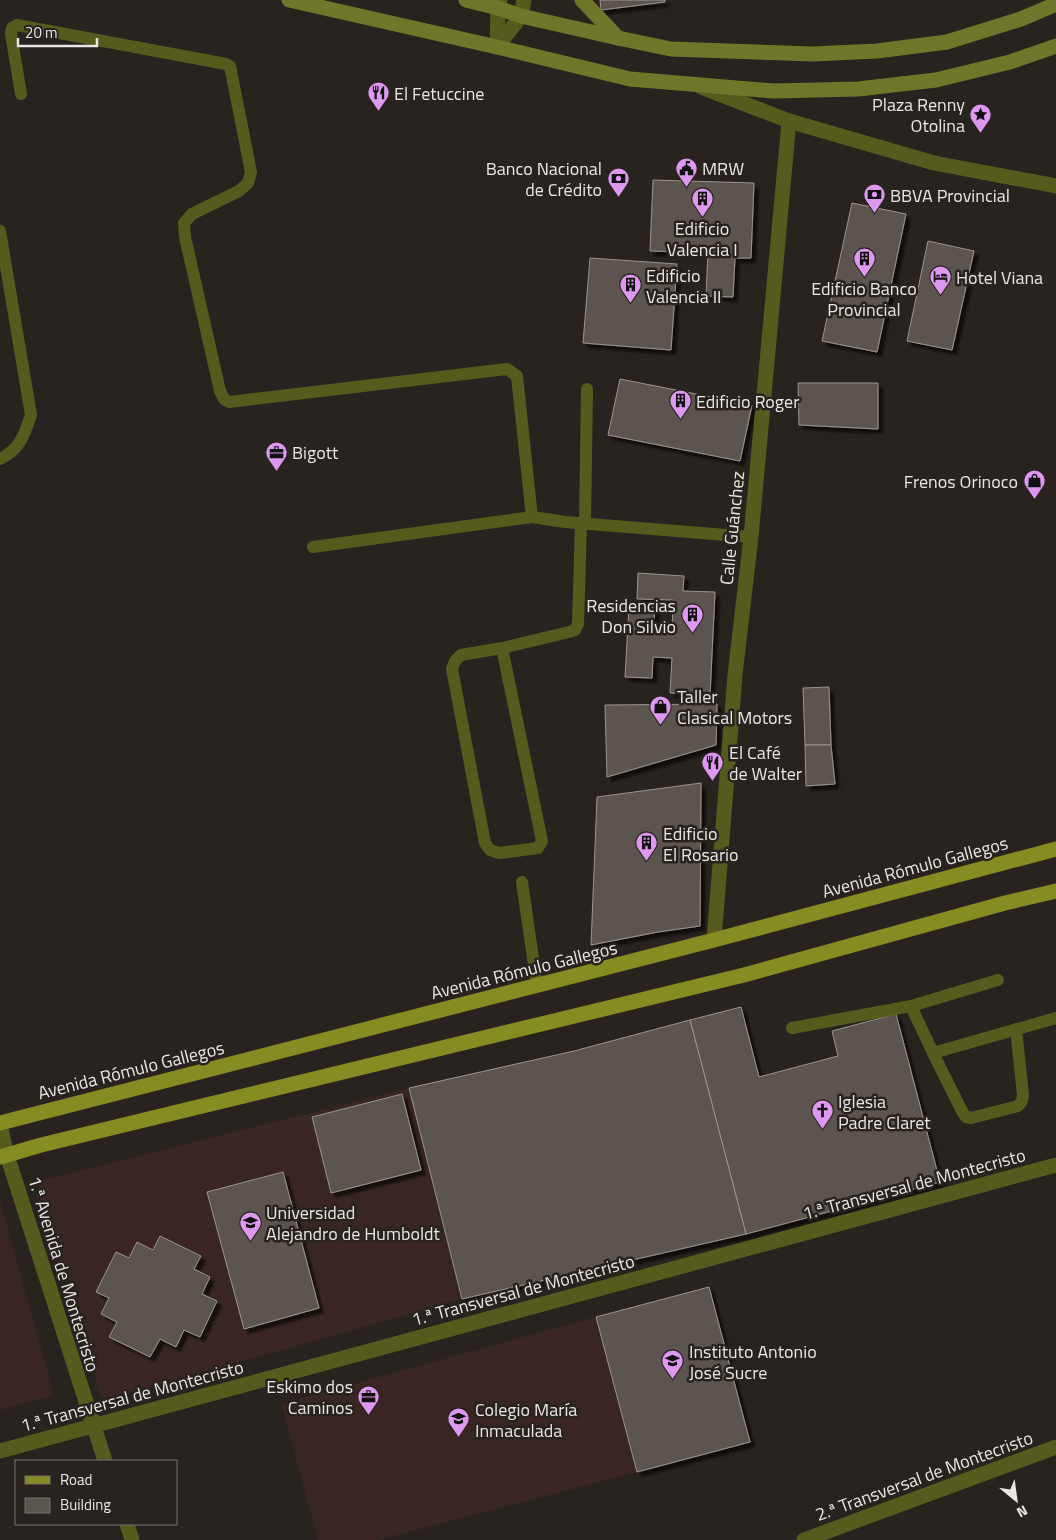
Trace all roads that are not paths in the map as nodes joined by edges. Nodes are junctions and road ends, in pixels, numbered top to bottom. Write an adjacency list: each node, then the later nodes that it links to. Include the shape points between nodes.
1 (289, 0): 10 (main road)
2 (466, 0): 5 (main road)
3 (524, 0): 7 (street)
4 (582, 0): 8 (main road)
5 (499, 4): 7 (main road); 10 (street)
6 (1049, 4): 8 (main road, via 1020,19 947,42 877,51 812,54 671,48)
7 (521, 16): 8 (main road); 10 (street)
8 (618, 38)
9 (1056, 46): 11 (main road, via 1010,62 936,80 858,89 773,91)
10 (497, 47): 11 (main road, via 630,80)
11 (695, 85): 13 (street)
12 (21, 94): 18 (lane, via 11,34 17,25 230,66 251,172 248,183 239,191 192,214 184,223 224,399 229,402 507,369 517,376)
13 (789, 121): 14 (street, via 934,163); 20 (street, Calle Guánchez)
14 (1056, 186)
15 (0, 231): 17 (lane, via 31,415 21,441 12,453)
16 (586, 389): 19 (lane)
17 (0, 459)
18 (532, 517): 19 (lane); 21 (lane)
19 (583, 523): 20 (lane); 22 (lane, via 578,624 575,630)
20 (751, 537): 26 (street, Calle Guánchez, via 735,675)
21 (313, 548)
22 (502, 648): 22 (lane, via 461,655 452,669 485,843 490,850 499,853 538,848 542,841)
23 (1056, 849): 26 (main road, Avenida Rómulo Gallegos)
24 (522, 882): 28 (lane)
25 (1056, 891): 35 (main road, via 744,976)
26 (714, 940): 28 (main road, Avenida Rómulo Gallegos)
27 (998, 980): 29 (lane)
28 (537, 986): 34 (main road, Avenida Rómulo Gallegos)
29 (911, 1006): 31 (lane); 33 (lane)
30 (1056, 1018): 32 (lane)
31 (792, 1028)
32 (1016, 1030): 33 (lane); 33 (lane, via 1023,1095 1018,1106 966,1117)
33 (933, 1053)
34 (0, 1124): 35 (street, 1.ª Avenida de Montecristo)
35 (3, 1156): 37 (street, 1.ª Avenida de Montecristo)
36 (1056, 1165): 37 (street, 1.ª Transversal de Montecristo)
37 (93, 1426): 39 (street, 1.ª Transversal de Montecristo); 40 (street, 1.ª Avenida de Montecristo)
38 (1056, 1447): 43 (street, 2.ª Transversal de Montecristo)
39 (0, 1451)
40 (105, 1460)
41 (127, 1525): 42 (street)
42 (132, 1540)
43 (804, 1540)

